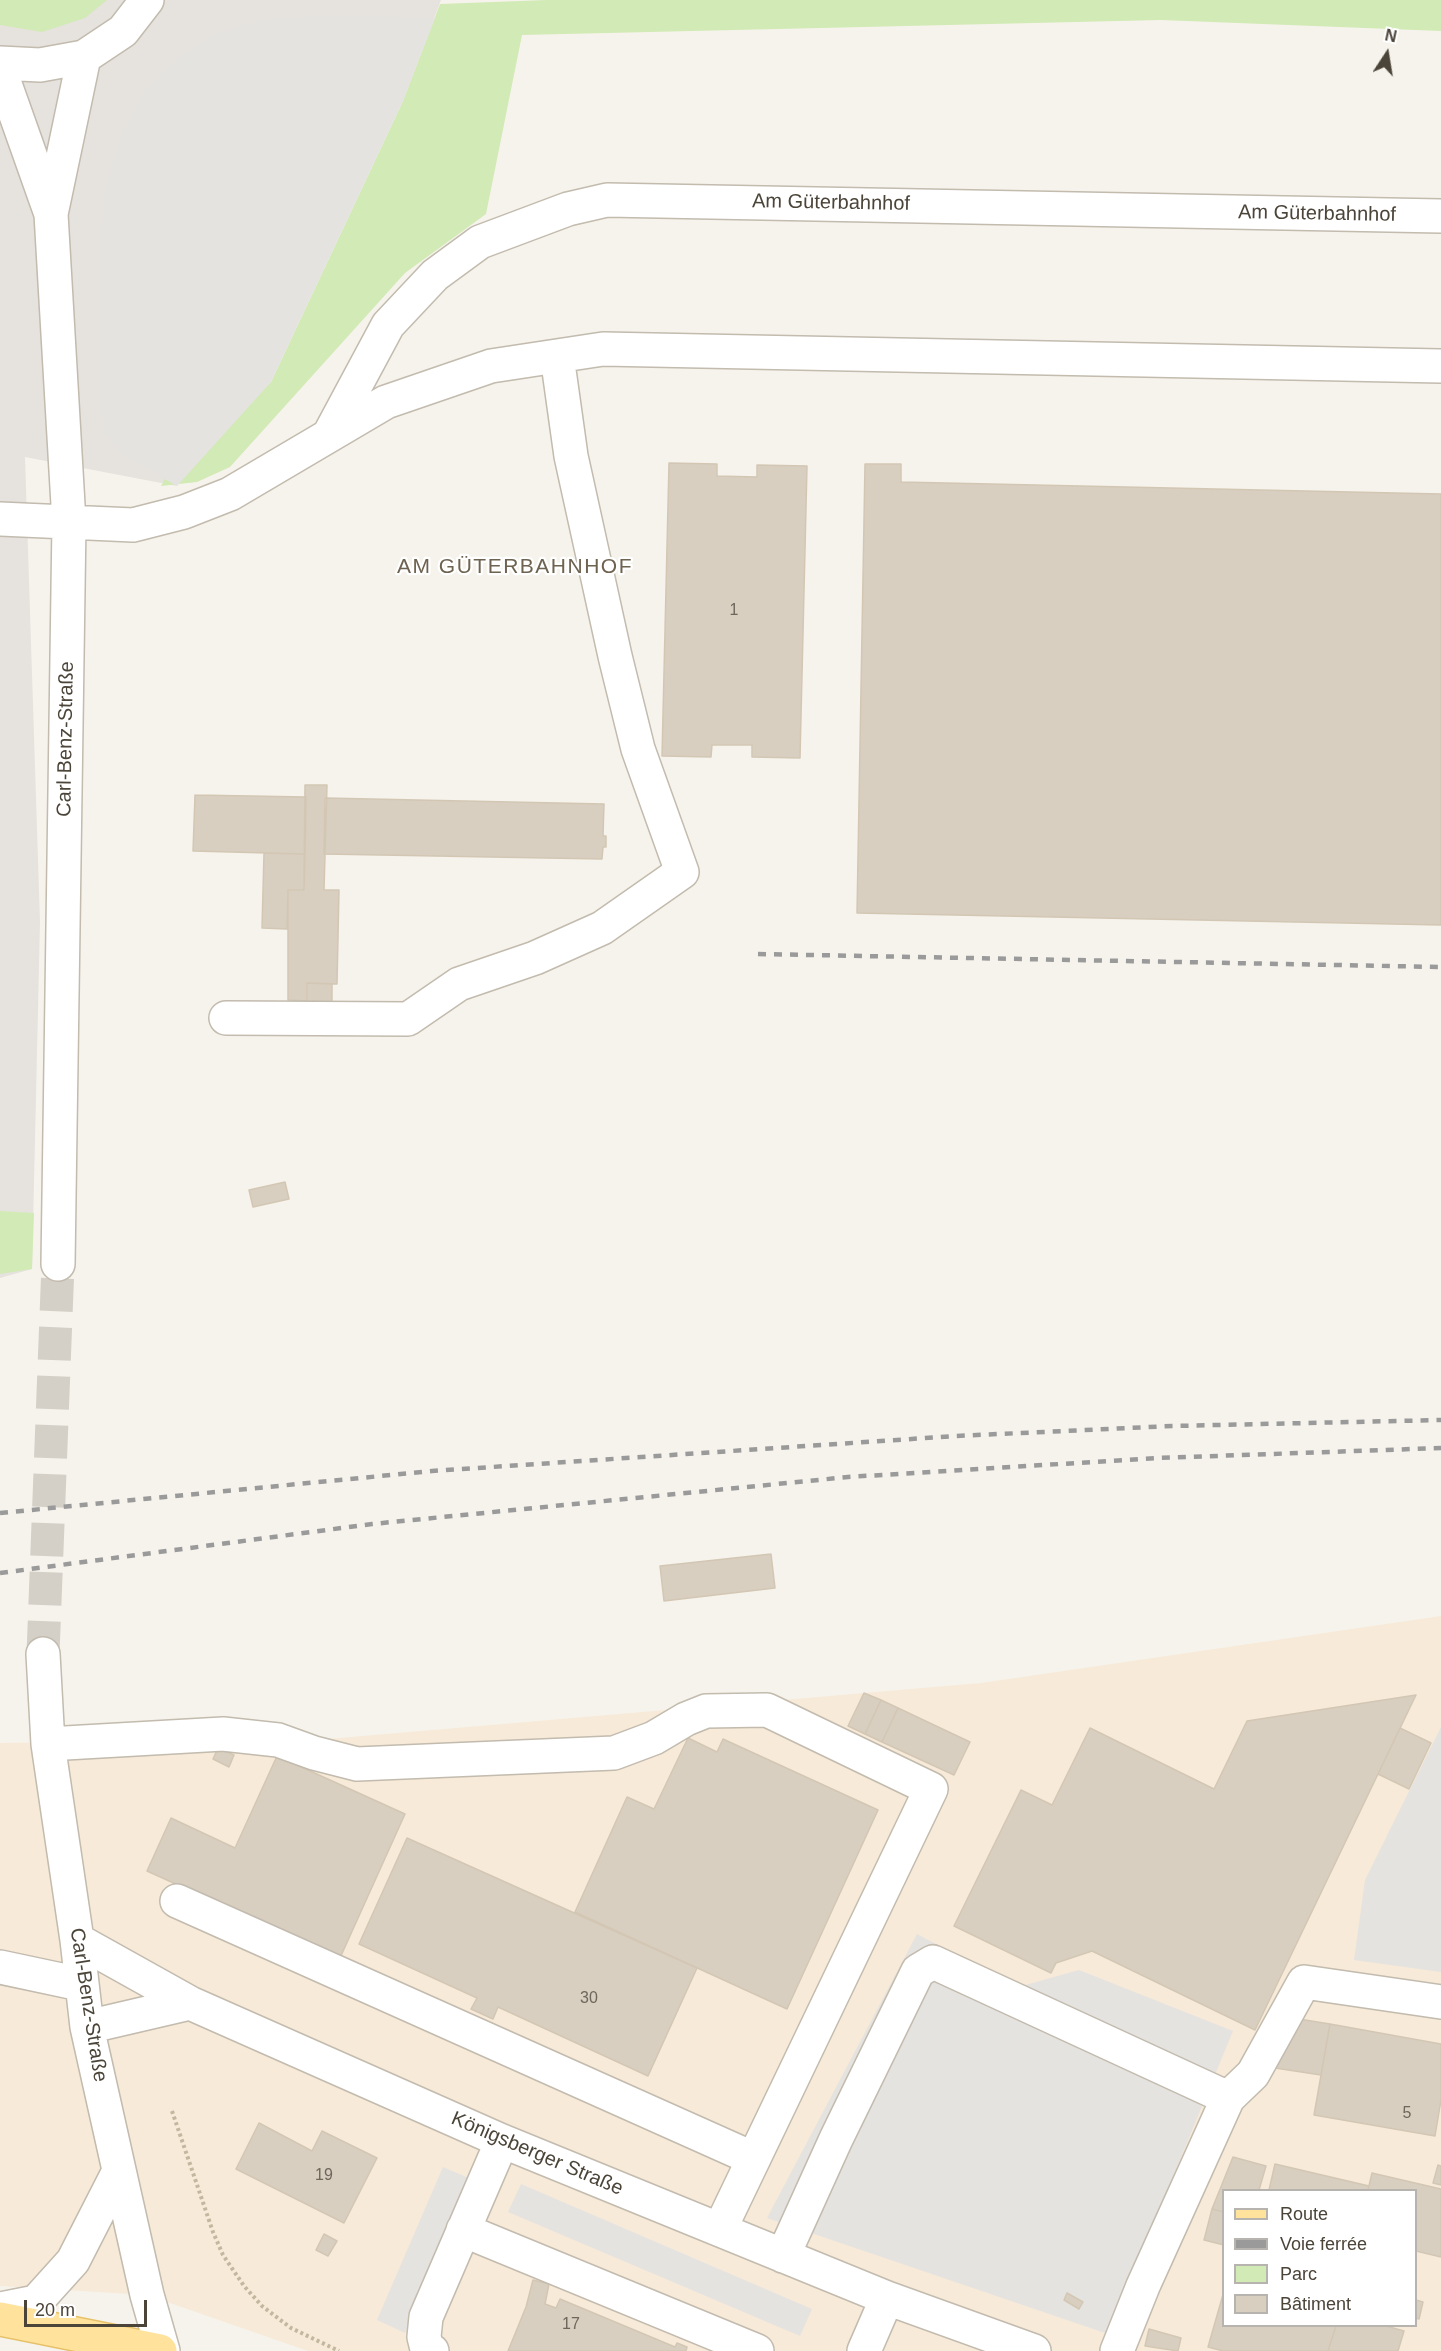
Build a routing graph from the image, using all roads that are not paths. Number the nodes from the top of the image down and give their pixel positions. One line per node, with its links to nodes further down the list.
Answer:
1 (147, 0): 2 (street)
2 (84, 57): 3 (street); 5 (street, Carl-Benz-Straße)
3 (0, 63)
4 (0, 70): 5 (street, Carl-Benz-Straße)
5 (51, 214): 11 (street, Carl-Benz-Straße)
6 (1441, 216): 9 (street, Am Güterbahnhof)
7 (557, 356): 8 (street); 9 (street); 12 (street)
8 (1441, 366)
9 (328, 437): 11 (street)
10 (0, 519): 11 (street)
11 (69, 522): 13 (street, Carl-Benz-Straße)
12 (226, 1018)
13 (58, 1264)
14 (43, 1654): 15 (street, Carl-Benz-Straße)
15 (48, 1744): 17 (street, Carl-Benz-Straße); 25 (street)
16 (177, 1901): 25 (street)
17 (77, 1940): 19 (street, Carl-Benz-Straße); 21 (street, Königsberger Straße)
18 (0, 1967): 19 (street)
19 (80, 1984): 22 (street, Carl-Benz-Straße)
20 (1441, 2002): 23 (street)
21 (190, 2003): 22 (street); 24 (street, Königsberger Straße)
22 (87, 2027): 26 (street, Carl-Benz-Straße)
23 (1228, 2097): 29 (street); 38 (street)
24 (502, 2141): 27 (street, Königsberger Straße); 28 (street)
25 (752, 2158): 27 (street)
26 (119, 2171): 31 (street); 33 (street, Carl-Benz-Straße)
27 (720, 2229): 29 (street, Königsberger Straße)
28 (463, 2230): 34 (street); 35 (street)
29 (783, 2256): 30 (street, Königsberger Straße)
30 (887, 2298): 36 (street); 37 (street, Königsberger Straße)
31 (0, 2308)
32 (0, 2319): 33 (main road)
33 (161, 2351)
34 (432, 2351)
35 (757, 2351)
36 (864, 2351)
37 (1034, 2351)
38 (1116, 2351)

